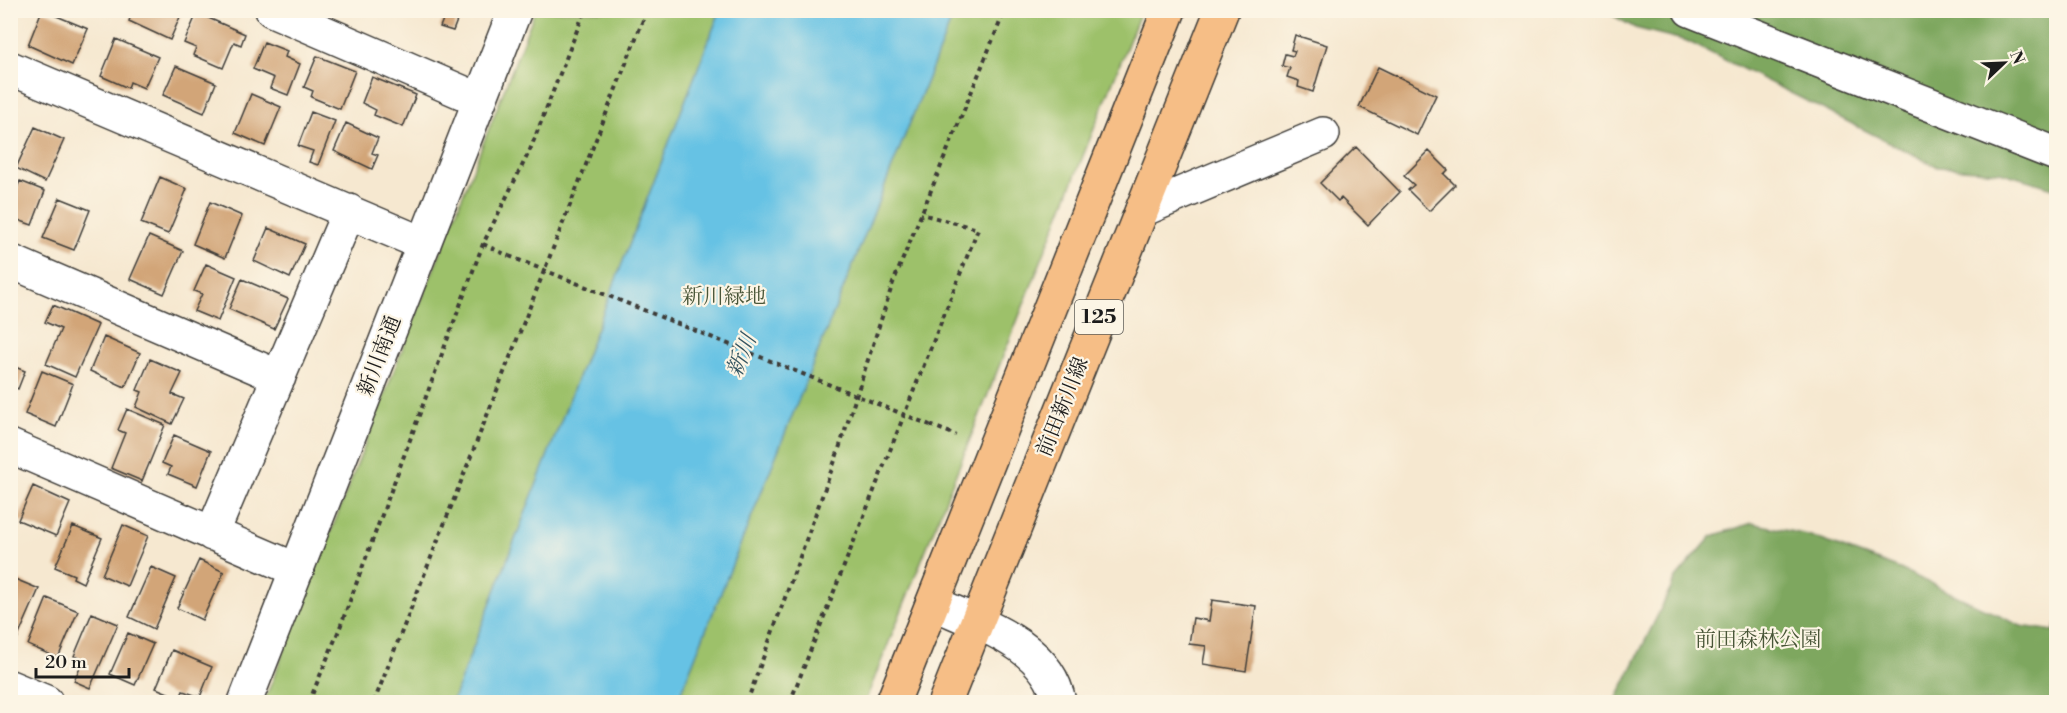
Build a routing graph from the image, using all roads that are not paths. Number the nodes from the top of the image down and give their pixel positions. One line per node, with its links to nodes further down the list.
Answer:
1 (272, 10): 7 (street)
2 (515, 10): 7 (street, 新川南通)
3 (1169, 10): 18 (main road, 125)
4 (1222, 10): 10 (main road, 前田新川線 / 125)
5 (1690, 10): 9 (street)
6 (10, 68): 11 (street)
7 (480, 100): 12 (street, 新川南通)
8 (1323, 134): 10 (street)
9 (2056, 154)
10 (1142, 210): 19 (main road, 前田新川線 / 125)
11 (349, 211): 12 (street); 14 (street)
12 (424, 244): 17 (street, 新川南通)
13 (10, 261): 14 (street)
14 (279, 377): 16 (street)
15 (10, 446): 16 (street)
16 (213, 534): 17 (street)
17 (297, 570): 22 (street, 新川南通)
18 (933, 603): 19 (street); 23 (main road, 125)
19 (977, 623): 24 (main road, 前田新川線 / 125); 25 (street)
20 (10, 687): 21 (street)
21 (46, 702)
22 (245, 702)
23 (893, 702)
24 (945, 702)
25 (1059, 702)

